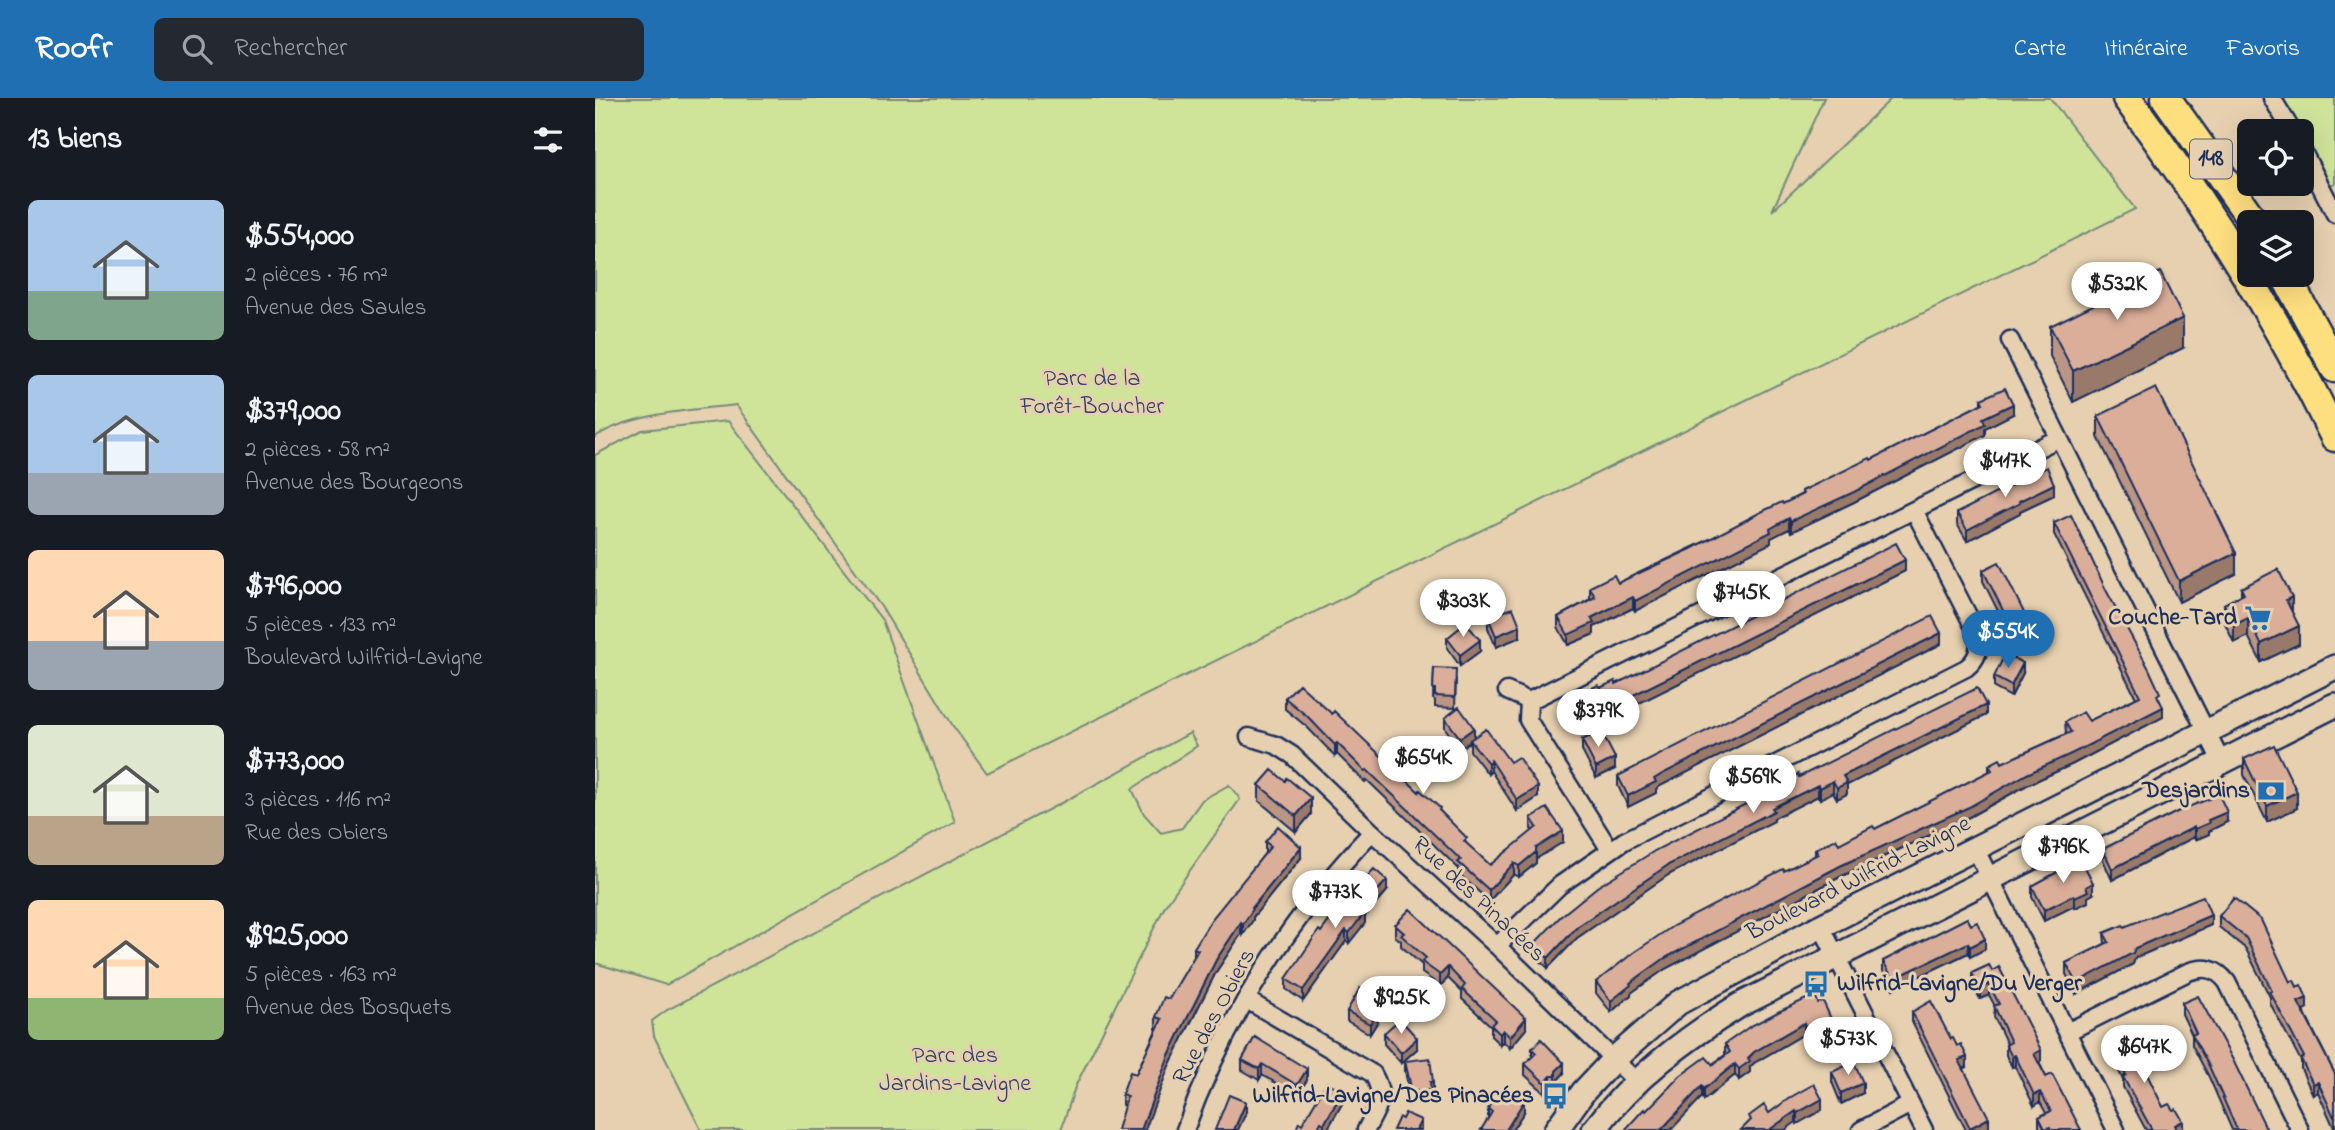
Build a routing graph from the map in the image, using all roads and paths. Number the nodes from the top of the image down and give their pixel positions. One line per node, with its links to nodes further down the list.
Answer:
1 (2127, 98): 11 (highway, 148)
2 (2166, 98): 6 (highway, 148)
3 (2272, 98): 4 (street)
4 (2285, 119)
5 (2314, 173): 7 (street)
6 (2245, 210)
7 (2335, 214)
8 (2291, 287): 10 (highway)
9 (2010, 340): 12 (street)
10 (2335, 368)
11 (2335, 437)
12 (2059, 438): 13 (street); 18 (street)
13 (1914, 510): 16 (street); 23 (street)
14 (2335, 667): 18 (street, Boulevard Wilfrid-Lavigne)
15 (1507, 691): 16 (street)
16 (1528, 701): 23 (street)
17 (2335, 705): 20 (street)
18 (2207, 733): 20 (street); 22 (street, Boulevard Wilfrid-Lavigne)
19 (1249, 737): 21 (street, Rue des Pinacées)
20 (2221, 761): 24 (street)
21 (1372, 832): 26 (street, Rue des Pinacées); 28 (street, Rue des Obiers)
22 (1975, 848): 24 (street); 25 (street, Boulevard Wilfrid-Lavigne)
23 (1611, 850): 26 (street)
24 (1989, 878): 27 (street); 29 (street)
25 (1821, 926): 27 (street); 30 (street, Boulevard Wilfrid-Lavigne)
26 (1497, 946): 30 (street, Rue des Pinacées)
27 (1837, 957): 31 (street); 32 (street)
28 (1247, 1000): 33 (street, Rue des Obiers); 34 (street)
29 (2067, 1032): 39 (street); 40 (street)
30 (1614, 1059): 31 (street, Rue des Pinacées); 35 (street, Boulevard Wilfrid-Lavigne)
31 (1637, 1082): 36 (street)
32 (1911, 1104): 37 (street); 38 (street)
33 (1185, 1130)
34 (1366, 1130)
35 (1556, 1130)
36 (1594, 1130)
37 (1861, 1130)
38 (1924, 1130)
39 (2116, 1130)
40 (2300, 1130)

